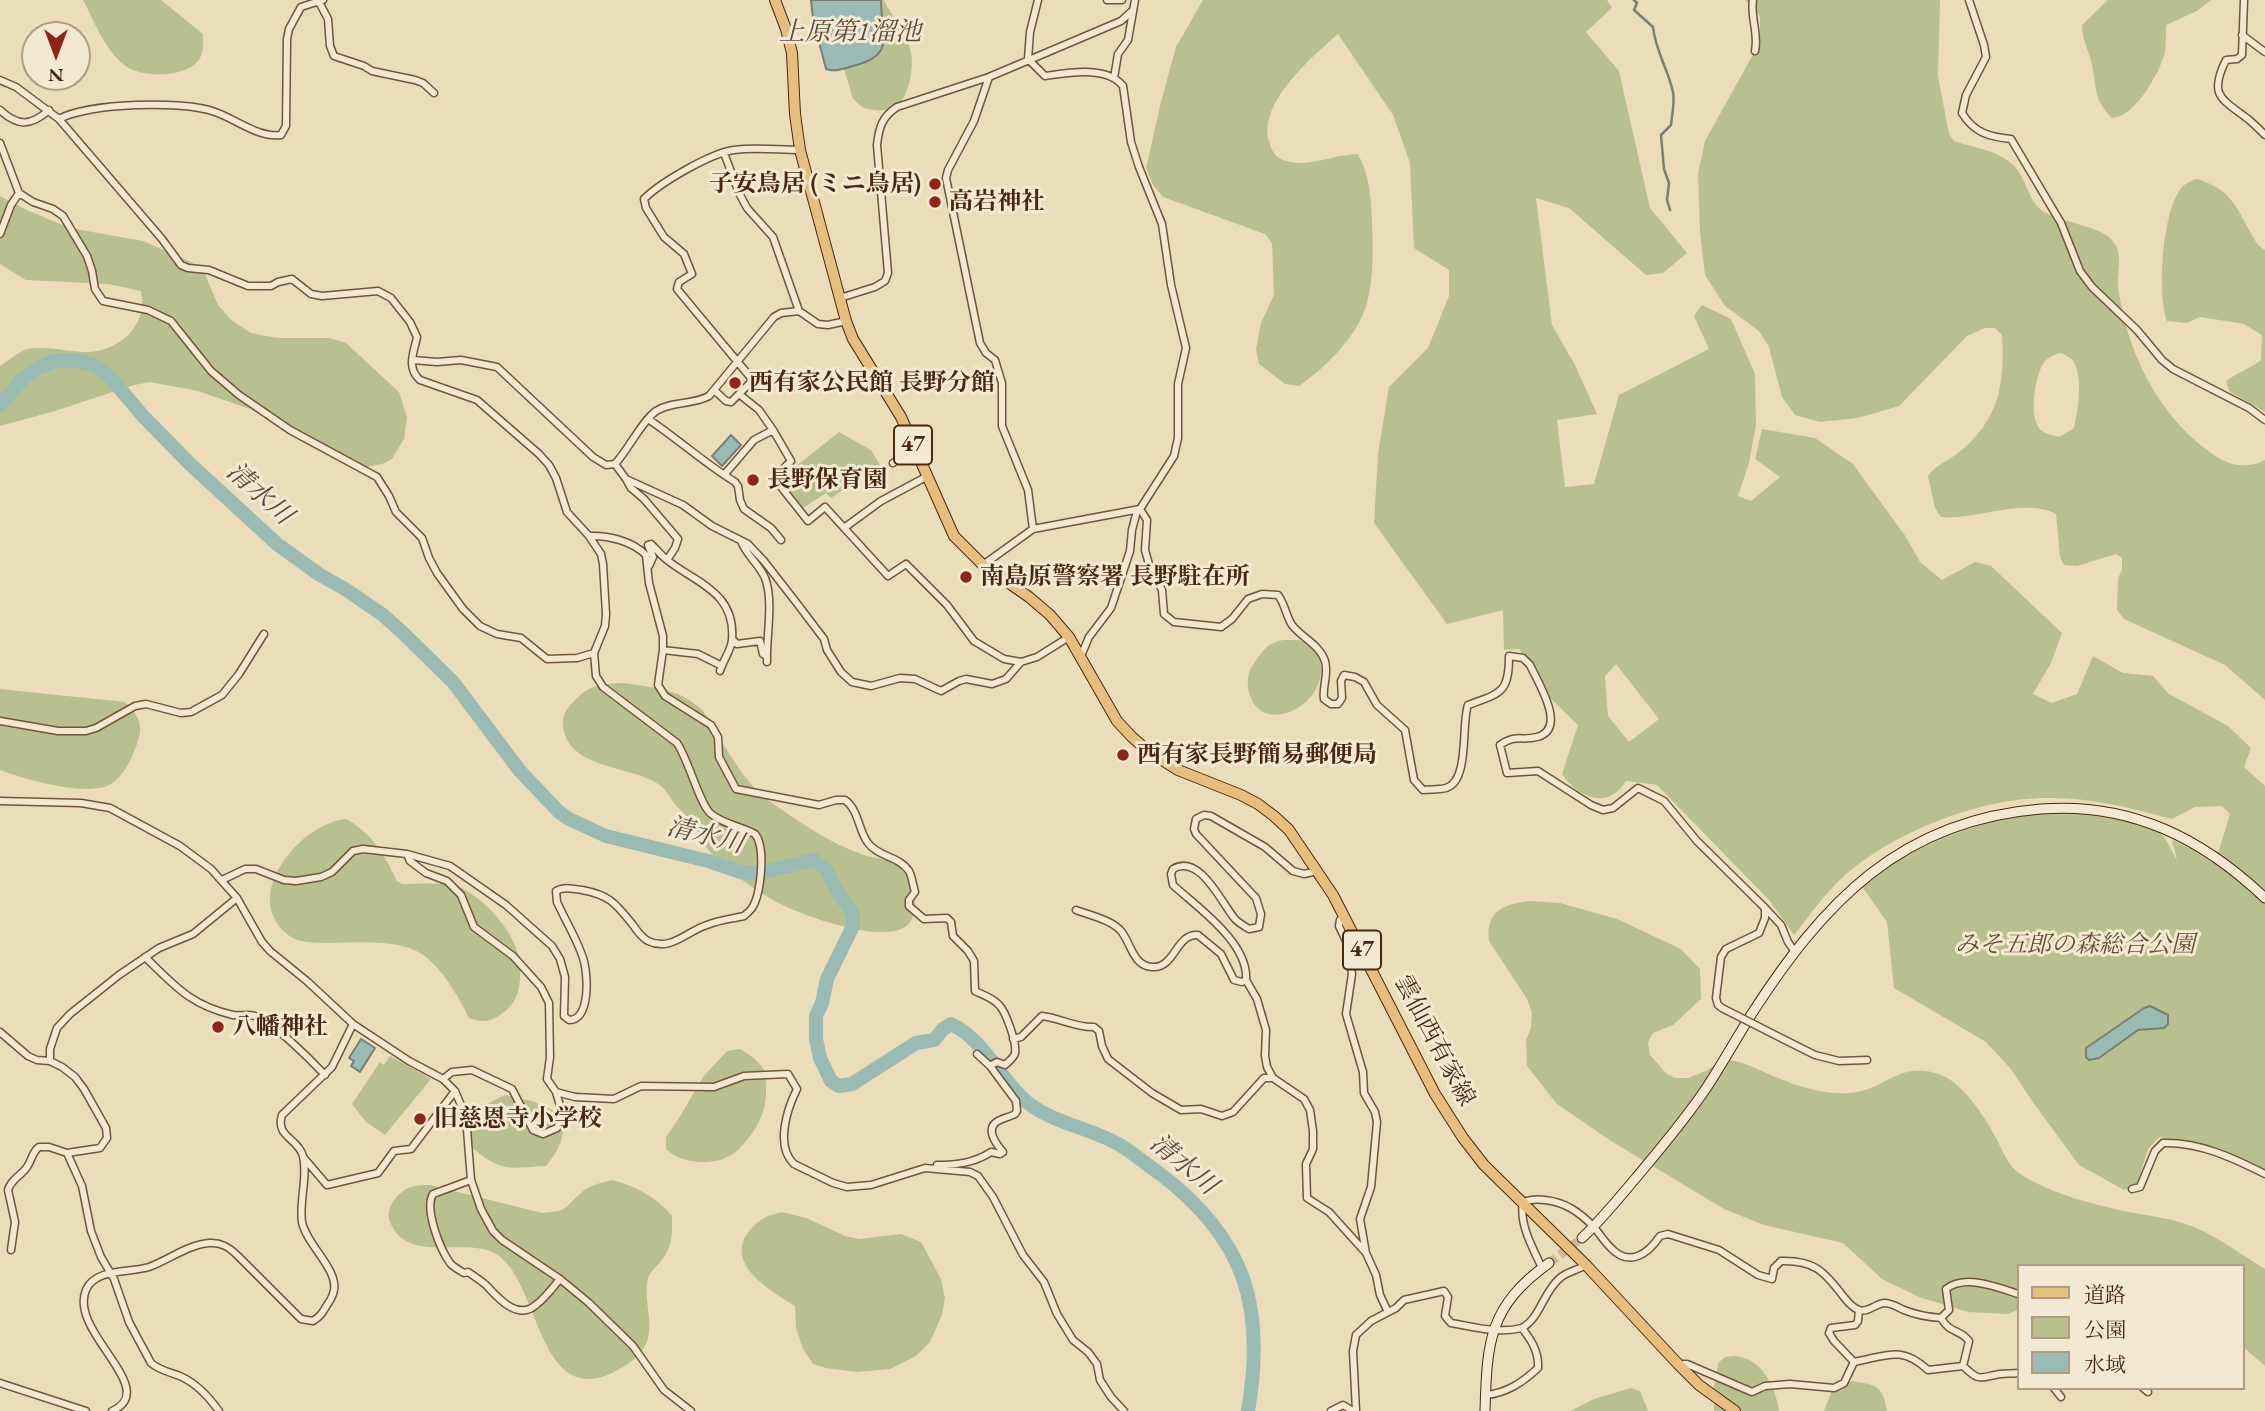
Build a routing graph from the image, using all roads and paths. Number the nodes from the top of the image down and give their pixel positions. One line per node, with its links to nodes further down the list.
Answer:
1 (775, 0): 24 (main road, 雲仙西有家線 / 47)
2 (1038, 0): 14 (street)
3 (1107, 0): 4 (street)
4 (1122, 0)
5 (1135, 0): 10 (street)
6 (1753, 0): 12 (street)
7 (1969, 0): 36 (street)
8 (2244, 0): 11 (street)
9 (321, 1): 18 (street); 21 (street)
10 (1132, 11): 14 (street); 16 (street)
11 (2242, 35): 13 (street); 22 (street)
12 (1755, 51)
13 (2265, 52)
14 (1028, 59): 15 (street); 16 (street)
15 (989, 77): 28 (street); 46 (street)
16 (1114, 78): 44 (street)
17 (0, 80): 20 (street)
18 (434, 93)
19 (0, 110): 20 (street)
20 (49, 110): 21 (street)
21 (59, 119): 31 (street)
22 (2265, 135)
23 (0, 143): 26 (street)
24 (800, 150): 25 (street); 28 (main road, 雲仙西有家線 / 47)
25 (724, 153): 29 (street); 32 (street)
26 (19, 193): 27 (street); 57 (street)
27 (0, 234)
28 (840, 298): 30 (main road, 雲仙西有家線 / 47)
29 (799, 311): 30 (street); 32 (street)
30 (846, 321): 38 (main road, 雲仙西有家線 / 47)
31 (413, 360): 40 (street); 47 (street)
32 (737, 363): 33 (street); 34 (street)
33 (714, 390): 34 (street); 35 (street)
34 (739, 394): 37 (street)
35 (648, 419): 40 (street); 41 (street)
36 (2265, 420)
37 (773, 430): 41 (street); 45 (street)
38 (915, 449): 39 (street); 42 (main road, 雲仙西有家線 / 47)
39 (892, 463)
40 (615, 464): 43 (street)
41 (724, 475): 49 (street)
42 (926, 477): 45 (street); 51 (main road, 雲仙西有家線 / 47)
43 (626, 479): 48 (street); 50 (street)
44 (1138, 510): 46 (street); 58 (street); 67 (street)
45 (844, 528): 59 (street)
46 (1033, 529): 51 (street)
47 (589, 536): 52 (street); 57 (street)
48 (741, 541): 55 (street); 59 (street)
49 (782, 541)
50 (667, 560): 52 (street); 55 (street)
51 (983, 565): 54 (main road, 雲仙西有家線 / 47)
52 (649, 566): 56 (street)
53 (264, 634): 60 (street)
54 (1069, 637): 58 (main road, 雲仙西有家線 / 47); 59 (street)
55 (732, 639): 56 (street)
56 (663, 650): 75 (street)
57 (594, 653): 62 (street)
58 (1081, 656): 63 (main road, 雲仙西有家線 / 47)
59 (1021, 662)
60 (0, 721)
61 (0, 801): 64 (street)
62 (407, 855): 64 (street); 84 (street)
63 (1317, 871): 69 (main road, 雲仙西有家線 / 47); 72 (street)
64 (222, 880): 65 (street)
65 (237, 898): 71 (street); 73 (street)
66 (2265, 898): 70 (street)
67 (1765, 908): 70 (street); 78 (street, bridge)
68 (1076, 910): 72 (street)
69 (1344, 916): 91 (main road, 雲仙西有家線 / 47); 95 (street)
70 (1795, 952): 92 (street)
71 (145, 957): 77 (street); 80 (street)
72 (1246, 980): 81 (street)
73 (353, 1024): 80 (street); 82 (street)
74 (0, 1032): 77 (street)
75 (1013, 1039): 79 (street); 81 (street)
76 (977, 1055): 79 (street)
77 (50, 1060): 85 (street)
78 (1867, 1060)
79 (992, 1064): 87 (street)
80 (325, 1074): 86 (street)
81 (1273, 1078): 95 (street)
82 (443, 1079): 83 (street); 84 (street)
83 (455, 1091): 86 (street); 89 (street)
84 (556, 1092): 87 (street)
85 (67, 1153): 94 (street); 98 (street)
86 (303, 1157): 98 (street)
87 (925, 1168): 118 (street)
88 (2265, 1174): 90 (street)
89 (471, 1180): 99 (street); 99 (street)
90 (2132, 1189)
91 (1523, 1202): 92 (street); 96 (street); 97 (main road, 雲仙西有家線 / 47)
92 (1595, 1225): 93 (street); 101 (street)
93 (1582, 1238)
94 (11, 1250)
95 (1366, 1253): 102 (street)
96 (1545, 1265): 105 (street)
97 (1586, 1265): 104 (street); 107 (main road, 雲仙西有家線 / 47)
98 (109, 1274): 115 (street); 116 (street)
99 (560, 1279): 117 (street)
100 (2016, 1293): 103 (street)
101 (1859, 1310): 103 (street); 106 (street)
102 (1388, 1311): 105 (street); 120 (street)
103 (1941, 1318): 108 (street)
104 (1522, 1328): 105 (street); 112 (street)
105 (1493, 1331): 112 (street)
106 (1854, 1362): 107 (street); 108 (street)
107 (1678, 1364): 122 (main road, 雲仙西有家線 / 47)
108 (1963, 1366): 109 (street)
109 (2016, 1373)
110 (0, 1383): 114 (street)
111 (2056, 1390): 113 (street)
112 (1486, 1395): 121 (street)
113 (2061, 1397)
114 (86, 1411)
115 (111, 1411)
116 (219, 1411)
117 (691, 1411)
118 (1124, 1411)
119 (1331, 1411): 120 (street)
120 (1355, 1411)
121 (1485, 1411)
122 (1735, 1411)

